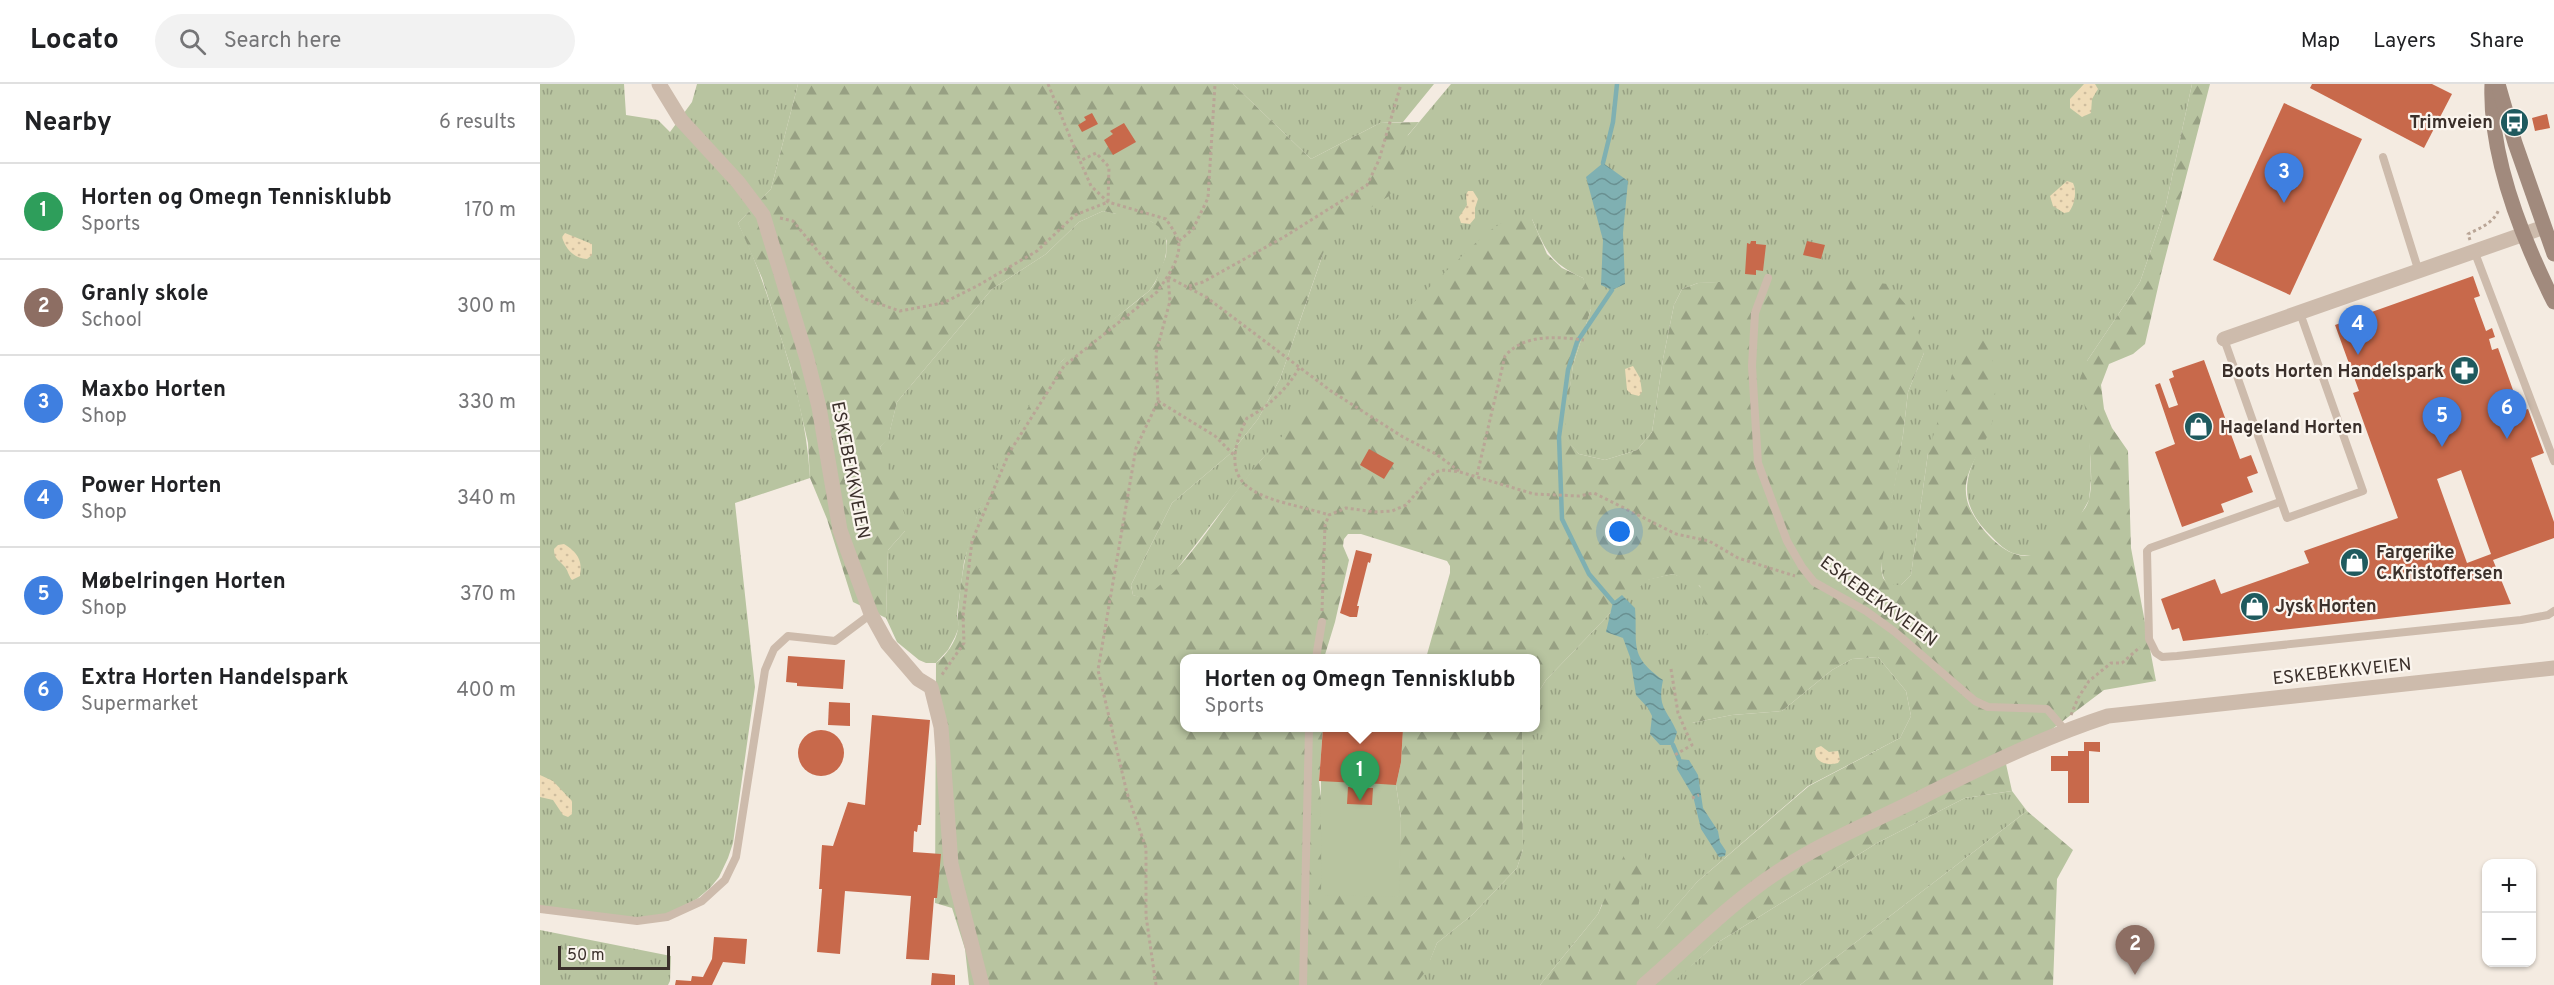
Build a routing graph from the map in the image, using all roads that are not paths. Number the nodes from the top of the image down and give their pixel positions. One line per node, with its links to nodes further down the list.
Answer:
1 (659, 84): 17 (street, ESKEBEKKVEIEN)
2 (2492, 84): 6 (main road)
3 (2498, 84): 5 (main road)
4 (2383, 157): 9 (lane)
5 (2544, 227): 6 (street); 8 (main road)
6 (2524, 234): 7 (street); 11 (main road)
7 (2475, 253): 9 (street); 14 (lane)
8 (2554, 254)
9 (2419, 272): 12 (street)
10 (1768, 278): 21 (lane, ESKEBEKKVEIEN)
11 (2554, 302)
12 (2300, 313): 13 (street); 15 (lane)
13 (2224, 339): 15 (lane)
14 (2554, 461)
15 (2280, 501): 16 (lane)
16 (2554, 611)
17 (871, 614): 23 (lane); 24 (street, ESKEBEKKVEIEN)
18 (1322, 622): 19 (lane)
19 (1317, 654)
20 (2554, 668): 21 (street, ESKEBEKKVEIEN)
21 (2065, 730): 26 (street, ESKEBEKKVEIEN)
22 (1309, 732): 25 (lane)
23 (540, 909)
24 (982, 985)
25 (1303, 985)
26 (1644, 985)

